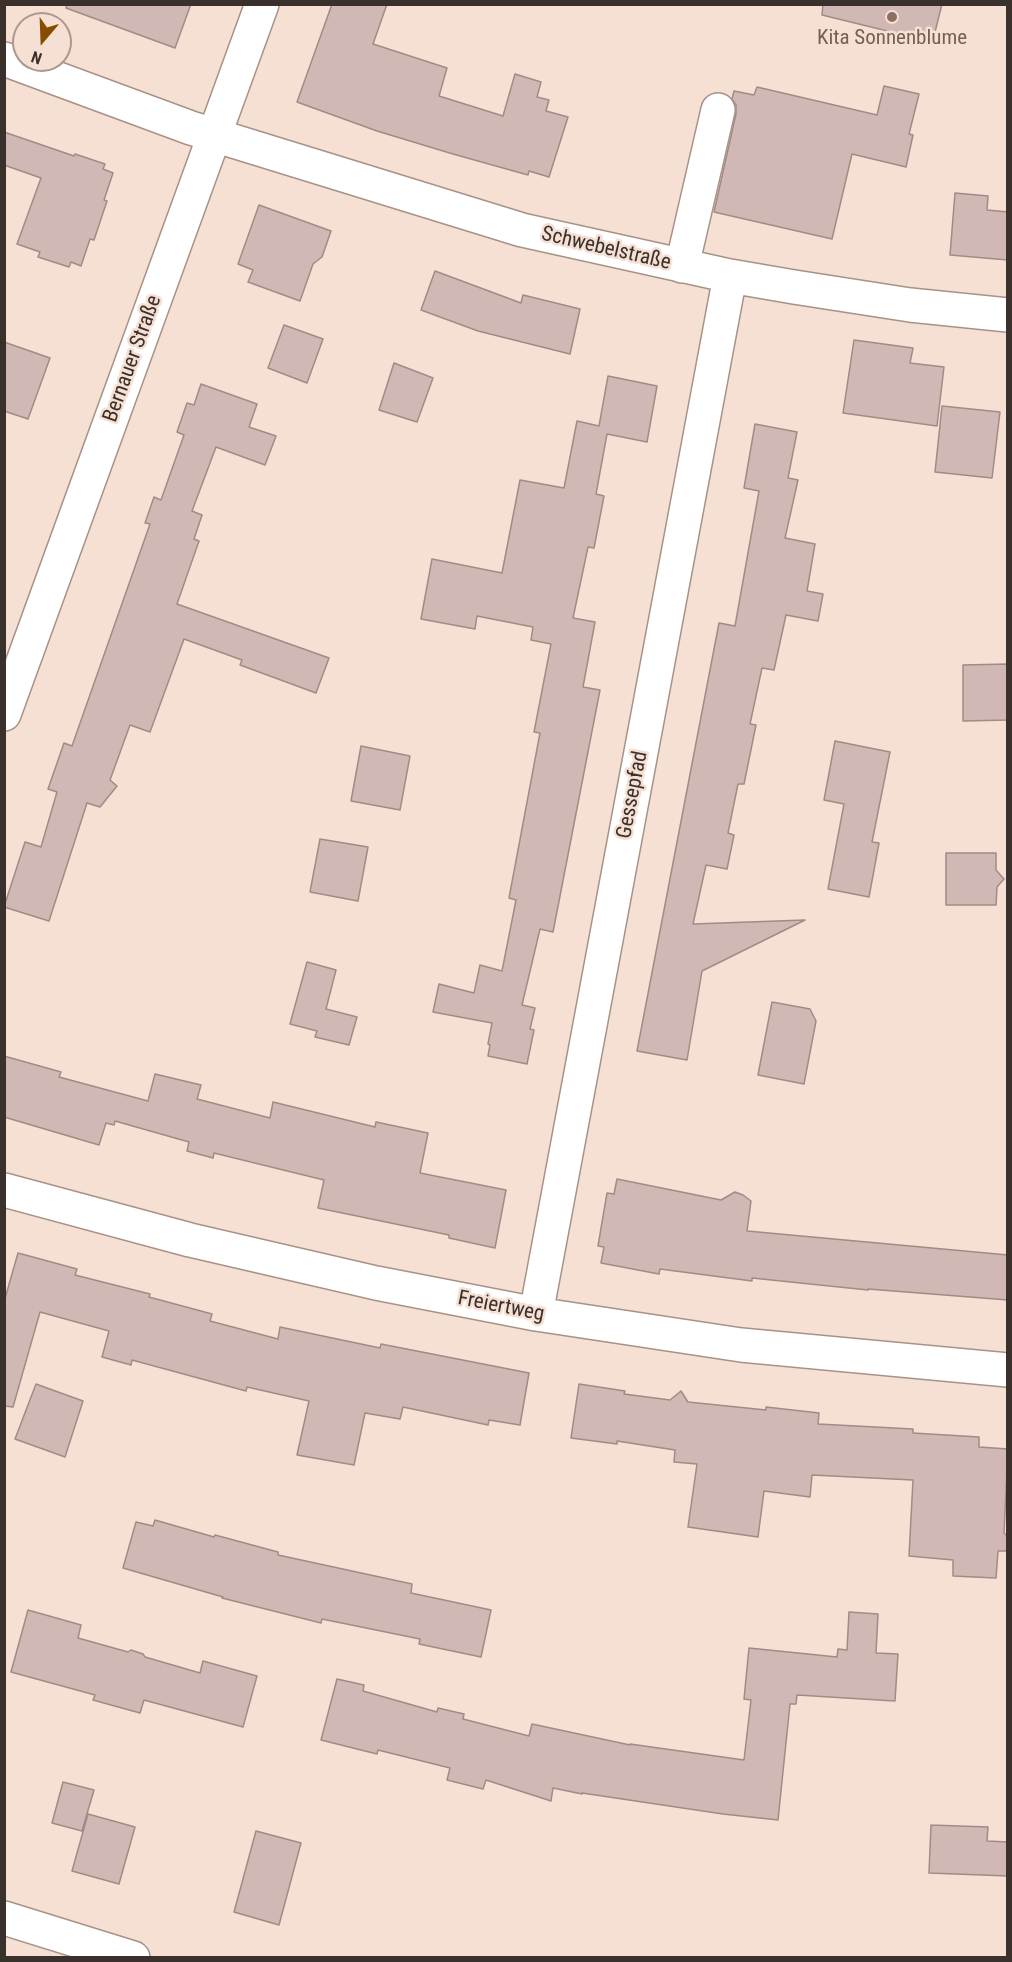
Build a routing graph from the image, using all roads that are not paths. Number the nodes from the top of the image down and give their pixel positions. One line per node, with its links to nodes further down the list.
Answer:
1 (262, 4): 4 (street, Bernauer Straße)
2 (4, 59): 4 (street, Schwebelstraße)
3 (718, 110): 5 (street)
4 (215, 134): 5 (street, Schwebelstraße); 8 (street, Bernauer Straße)
5 (682, 266): 6 (street, Schwebelstraße)
6 (730, 276): 7 (street, Schwebelstraße); 10 (street, Gessepfad)
7 (1008, 315)
8 (4, 714)
9 (4, 1190): 10 (street, Freiertweg)
10 (536, 1314): 11 (street, Freiertweg)
11 (1008, 1370)
12 (4, 1918): 13 (street)
13 (133, 1958)

